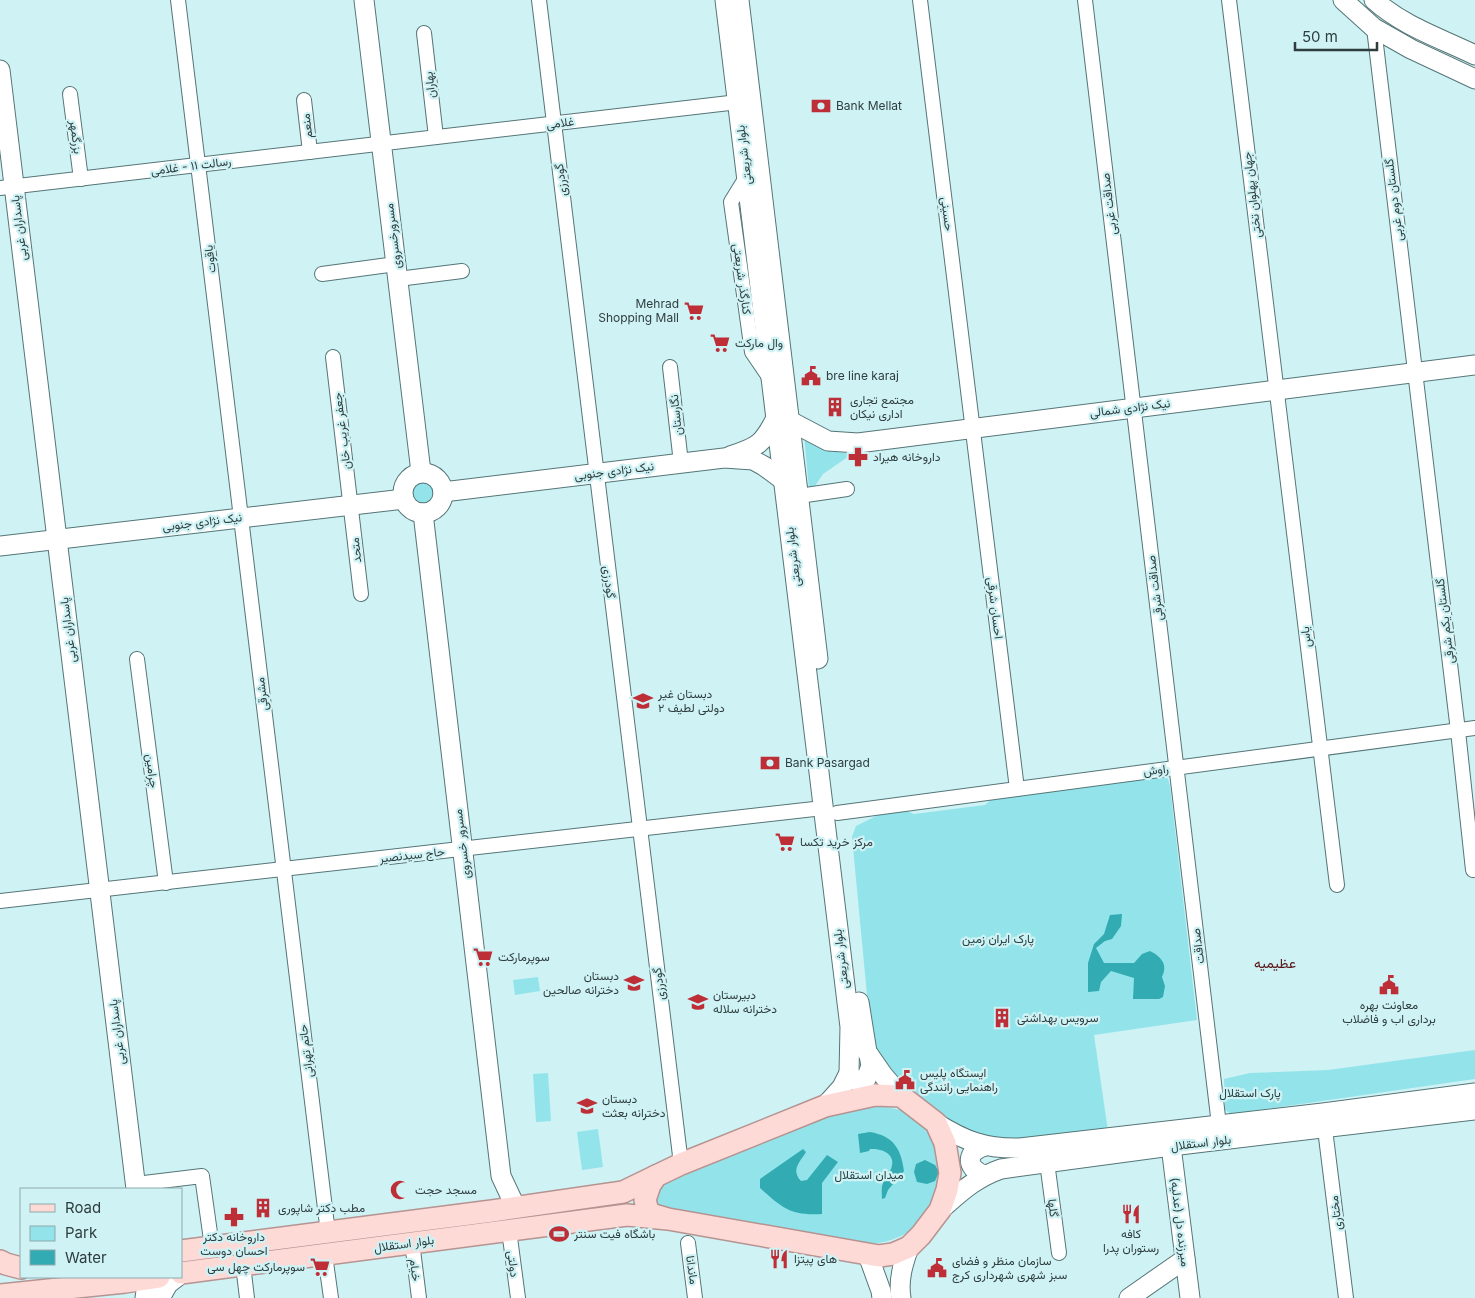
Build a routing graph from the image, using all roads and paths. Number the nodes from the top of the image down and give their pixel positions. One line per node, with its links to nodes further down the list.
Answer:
1 (178, 0): 23 (street, یاقوت)
2 (364, 0): 21 (street, مسرورخسروی)
3 (539, 0): 19 (street, گودرزی)
4 (725, 0): 18 (street, بلوار شریعتی)
5 (739, 0): 35 (street, بلوار شریعتی)
6 (920, 0): 36 (street, حسینی)
7 (1085, 0): 34 (street, صداقت غربی)
8 (1228, 0): 33 (street, جهان پهلوان تختی)
9 (1344, 0): 11 (street)
10 (1374, 0): 13 (street)
11 (1374, 28): 15 (street); 32 (street, گلستان دوم غربی)
12 (424, 33): 20 (street, بهاران)
13 (1475, 55)
14 (0, 70): 25 (street, پاسداران غربی)
15 (1475, 80)
16 (70, 94): 24 (street, بزرگمهر)
17 (304, 100): 22 (street, منعم)
18 (738, 102): 19 (street, غلامی); 35 (street, بلوار شریعتی)
19 (554, 123): 20 (street, غلامی); 40 (street, گودرزی)
20 (436, 137): 21 (street, غلامی)
21 (382, 144): 22 (street, رسالت ۱۱ - غلامی); 27 (street, مسرورخسروی)
22 (310, 152): 23 (street, رسالت ۱۱ - غلامی)
23 (198, 165): 24 (street, رسالت ۱۱ - غلامی); 48 (street, یاقوت)
24 (81, 179): 25 (street, رسالت ۱۱ - غلامی)
25 (7, 188): 49 (street, پاسداران غربی)
26 (462, 271): 27 (street)
27 (397, 272): 28 (street); 39 (street, مسرورخسروی)
28 (322, 274)
29 (333, 357): 46 (street, جعفر غریب خان)
30 (1475, 365): 32 (street, نیک نژادی شمالی)
31 (670, 367): 38 (street, نگارستان)
32 (1415, 372): 33 (street, نیک نژادی شمالی); 54 (street, گلستان یکم شرقی)
33 (1276, 390): 34 (street, نیک نژادی شمالی); 55 (street, یاس)
34 (1133, 408): 36 (street, نیک نژادی شمالی); 56 (street, صداقت شرقی)
35 (783, 419): 36 (street, نیک نژادی شمالی); 37 (street); 41 (street, بلوار شریعتی); 44 (street, بلوار شریعتی)
36 (973, 428): 57 (street, احسان شرقی)
37 (724, 458): 38 (street, نیک نژادی جنوبی); 41 (street)
38 (681, 463): 40 (street, نیک نژادی جنوبی)
39 (421, 472): 43 (street); 45 (street)
40 (596, 474): 43 (street, نیک نژادی جنوبی); 59 (street, گودرزی)
41 (783, 480): 58 (street, بلوار شریعتی)
42 (847, 489): 44 (street)
43 (443, 492): 47 (street)
44 (799, 496): 58 (street, بلوار شریعتی)
45 (404, 499): 46 (street, نیک نژادی جنوبی); 47 (street)
46 (351, 505): 48 (street, نیک نژادی جنوبی); 51 (street, متحد)
47 (423, 513): 60 (street, مسرور خسروی)
48 (241, 518): 49 (street, نیک نژادی جنوبی); 61 (street, مشرقی)
49 (57, 539): 50 (street, نیک نژادی جنوبی); 65 (street, پاسداران غربی)
50 (0, 546)
51 (361, 594)
52 (137, 659): 63 (street, چرامین)
53 (1475, 728): 54 (street, راوش)
54 (1458, 731): 55 (street, راوش); 62 (street, گلستان یکم شرقی)
55 (1320, 749): 56 (street, راوش); 64 (street, یاس)
56 (1176, 768): 57 (street, راوش); 74 (street, صداقت)
57 (1017, 789): 58 (street, راوش)
58 (830, 810): 59 (street, حاج سیدنصیر); 67 (street, بلوار شریعتی); 68 (street, بلوار شریعتی)
59 (640, 829): 60 (street, حاج سیدنصیر); 79 (street, گودرزی)
60 (463, 849): 61 (street, حاج سیدنصیر); 81 (street, مسرور خسروی)
61 (284, 869): 63 (street, حاج سیدنصیر); 89 (street, حاتم تهرانی)
62 (1472, 870)
63 (166, 883): 65 (street, حاج سیدنصیر)
64 (1337, 885)
65 (100, 890): 66 (street, حاج سیدنصیر); 83 (street, پاسداران غربی)
66 (0, 901)
67 (869, 1055): 68 (street); 70 (street, بلوار شریعتی)
68 (849, 1073): 71 (street)
69 (1475, 1093): 74 (street, بلوار استقلال)
70 (901, 1096): 71 (main road); 73 (main road)
71 (826, 1106): 79 (main road)
72 (1475, 1110): 75 (street, بلوار استقلال)
73 (936, 1123): 76 (street, بلوار استقلال); 85 (main road)
74 (1219, 1124): 76 (street, بلوار استقلال)
75 (1325, 1128): 77 (street, بلوار استقلال); 120 (street, مختاری)
76 (985, 1146): 80 (street)
77 (1171, 1146): 78 (street, بلوار استقلال); 98 (street, میرزنده دل (عدلیه))
78 (1047, 1162): 80 (street, بلوار استقلال); 95 (street, گلها)
79 (681, 1164): 82 (main road)
80 (984, 1175): 85 (street, بلوار استقلال)
81 (501, 1176): 84 (street); 86 (street)
82 (656, 1176): 84 (main road, بلوار استقلال); 87 (main road)
83 (136, 1187): 92 (street)
84 (516, 1208): 86 (main road, بلوار استقلال)
85 (940, 1210): 93 (main road)
86 (492, 1211): 89 (main road, بلوار استقلال)
87 (668, 1219): 88 (main road, بلوار استقلال); 97 (main road)
88 (509, 1230): 90 (main road, بلوار استقلال); 114 (street, دولتی)
89 (328, 1232): 92 (main road, بلوار استقلال)
90 (412, 1242): 96 (main road, بلوار استقلال); 113 (street, خیام)
91 (688, 1243): 115 (street, ماندانا)
92 (212, 1247): 94 (main road, بلوار استقلال)
93 (909, 1247): 97 (main road); 117 (street)
94 (182, 1250)
95 (1059, 1254)
96 (325, 1255): 100 (main road, بلوار استقلال); 112 (street)
97 (868, 1255): 116 (street)
98 (1185, 1259): 118 (street); 119 (street, میرزنده دل (عدلیه))
99 (0, 1261): 101 (main road)
100 (243, 1265): 104 (main road, بلوار استقلال); 111 (street)
101 (20, 1268)
102 (20, 1268): 103 (main road)
103 (0, 1272)
104 (182, 1273)
105 (152, 1278): 107 (main road)
106 (176, 1278): 110 (street)
107 (125, 1282): 108 (main road); 109 (street)
108 (0, 1295)
109 (144, 1298): 110 (street)
110 (159, 1298)
111 (247, 1298)
112 (331, 1298)
113 (419, 1298)
114 (518, 1298)
115 (695, 1298)
116 (882, 1298)
117 (901, 1298)
118 (1129, 1298)
119 (1190, 1298)
120 (1346, 1298)

